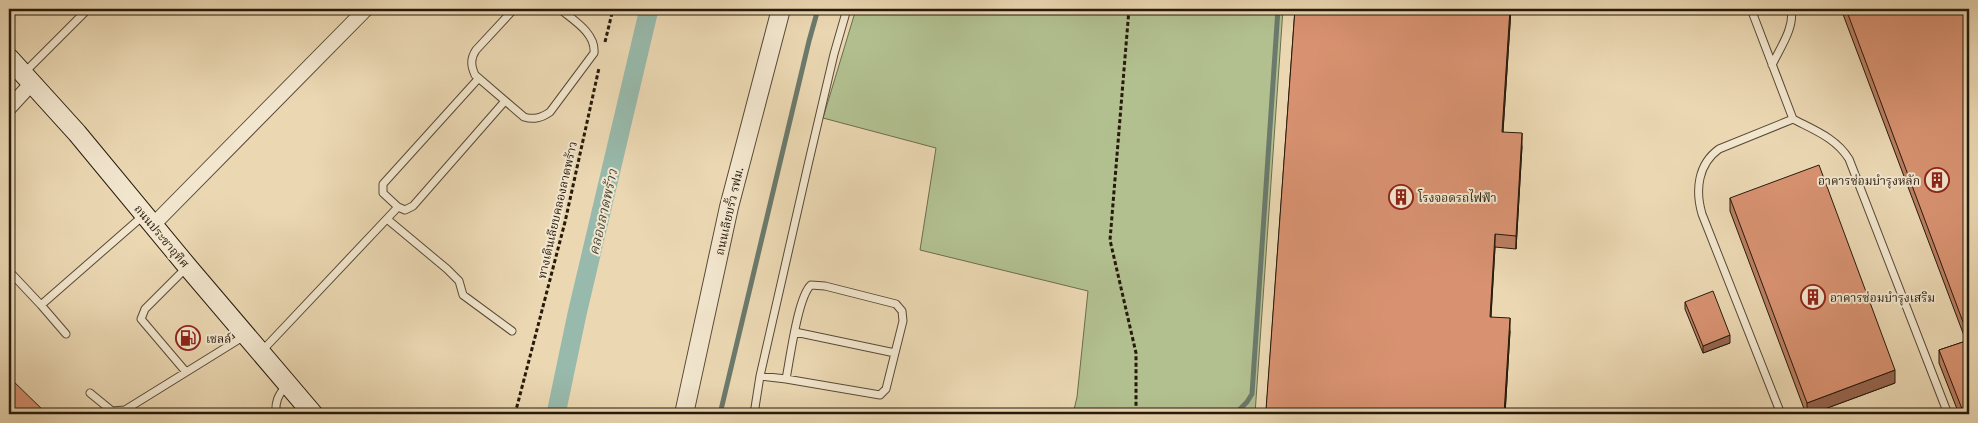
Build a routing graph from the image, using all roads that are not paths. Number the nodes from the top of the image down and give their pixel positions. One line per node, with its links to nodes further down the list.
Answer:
1 (88, 9): 11 (lane)
2 (366, 9): 18 (street)
3 (514, 9): 12 (lane)
4 (560, 9): 13 (lane)
5 (781, 9): 36 (street, ถนนเลียบรั้ว รฟม.)
6 (847, 9): 29 (lane)
7 (1752, 9): 10 (lane)
8 (1791, 9): 10 (lane)
9 (9, 58): 11 (main road, ถนนประชาอุทิศ)
10 (1772, 65): 15 (lane)
11 (28, 78): 14 (street); 18 (main road, ถนนประชาอุทิศ)
12 (478, 78): 13 (lane); 16 (lane)
13 (505, 101): 16 (lane)
14 (9, 108)
15 (1792, 118): 33 (lane); 38 (lane)
16 (398, 207): 17 (lane)
17 (387, 219): 22 (lane); 26 (lane)
18 (149, 220): 19 (main road, ถนนประชาอุทิศ); 21 (lane)
19 (187, 266): 25 (main road, ถนนประชาอุทิศ); 28 (lane)
20 (9, 271): 21 (lane)
21 (42, 305): 24 (lane)
22 (512, 331)
23 (795, 332): 27 (lane); 27 (lane); 30 (lane)
24 (66, 334)
25 (246, 334): 26 (main road, ถนนประชาอุทิศ); 28 (lane)
26 (261, 353): 31 (main road, ถนนประชาอุทิศ)
27 (895, 353): 30 (lane)
28 (186, 372): 32 (lane)
29 (760, 376): 30 (lane); 37 (lane)
30 (786, 379)
31 (288, 384): 34 (lane); 35 (main road, ถนนประชาอุทิศ)
32 (90, 393)
33 (1945, 413)
34 (276, 414)
35 (314, 414)
36 (684, 414)
37 (754, 414)
38 (1781, 414)

